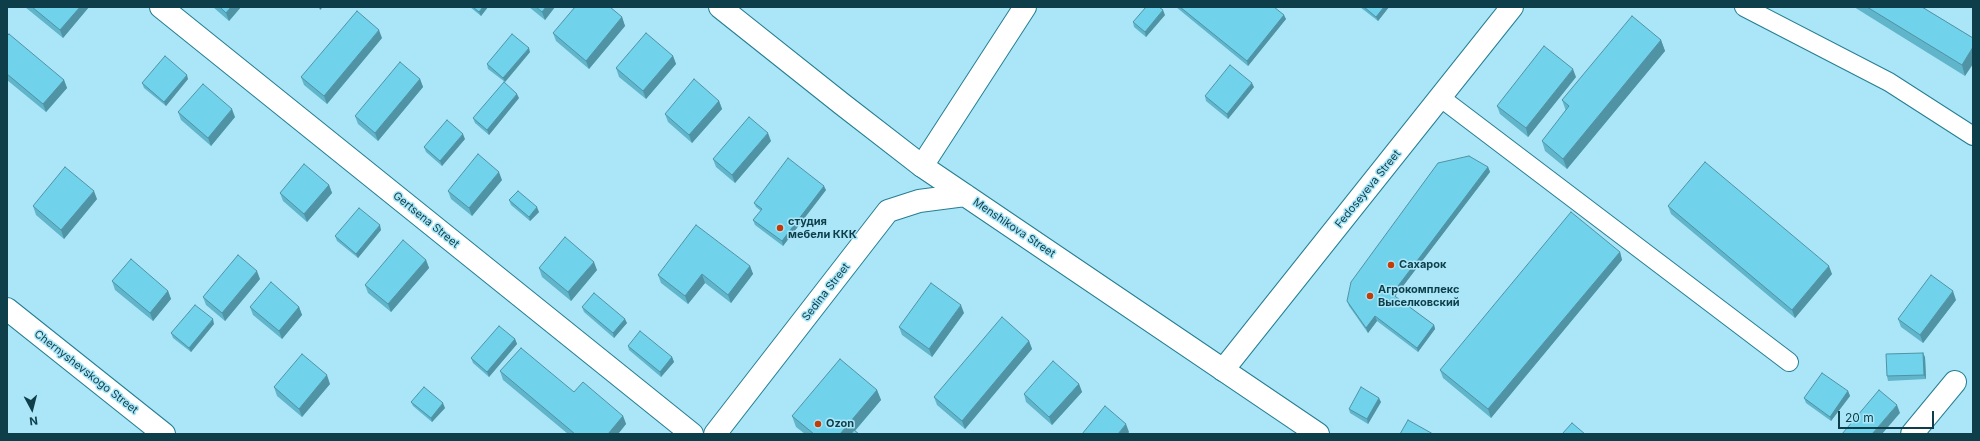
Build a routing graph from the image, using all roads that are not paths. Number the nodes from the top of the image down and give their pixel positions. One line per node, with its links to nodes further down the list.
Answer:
1 (161, 7): 15 (street, Gertsena Street)
2 (720, 7): 8 (street, Menshikova Street)
3 (1025, 7): 8 (street)
4 (1512, 7): 6 (street, Fedoseyeva Street)
5 (1744, 7): 7 (lane)
6 (1441, 98): 11 (lane); 12 (street, Fedoseyeva Street)
7 (1973, 136)
8 (922, 166): 9 (street, Menshikova Street)
9 (965, 195): 12 (street, Menshikova Street); 16 (street, Sedina Street)
10 (7, 309): 14 (street, Chernyshevskogo Street)
11 (1789, 362)
12 (1223, 370): 17 (street, Menshikova Street)
13 (1955, 382): 18 (street)
14 (164, 434)
15 (692, 434)
16 (715, 434)
17 (1318, 434)
18 (1912, 434)

